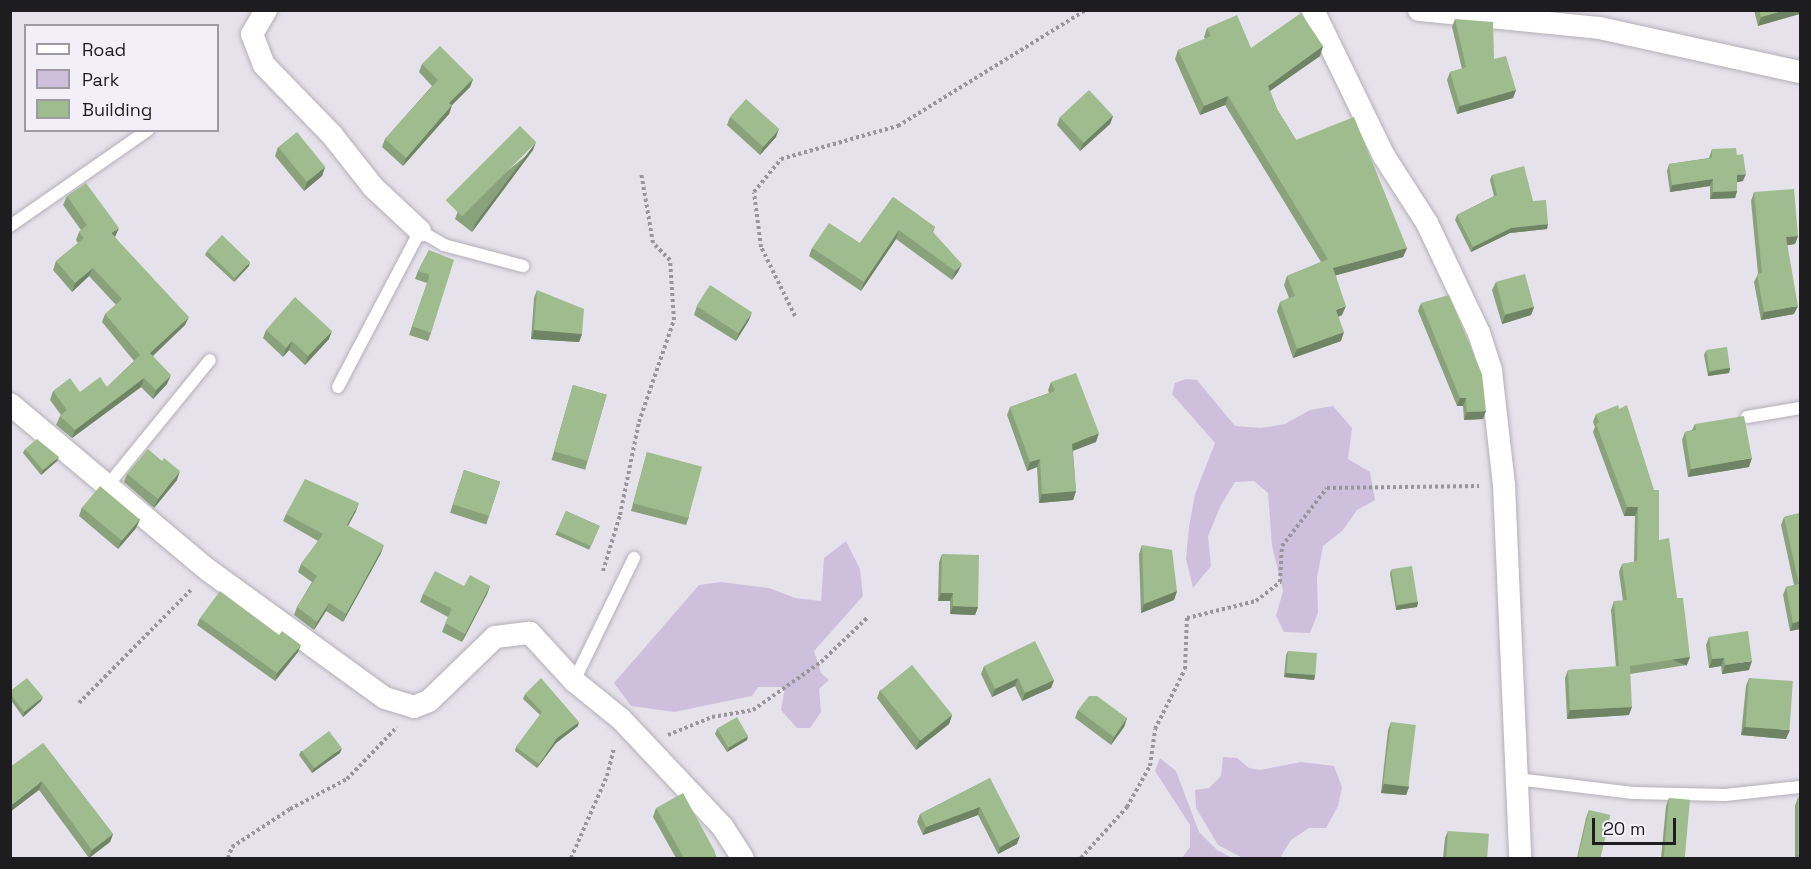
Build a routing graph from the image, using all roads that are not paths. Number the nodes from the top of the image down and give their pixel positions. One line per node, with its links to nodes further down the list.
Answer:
1 (266, 10): 7 (street)
2 (1313, 10): 17 (street)
3 (1419, 10): 4 (street)
4 (1800, 72)
5 (145, 132): 6 (lane)
6 (10, 226)
7 (420, 231): 8 (lane); 10 (lane)
8 (523, 266)
9 (210, 360): 14 (lane)
10 (338, 387)
11 (10, 404): 14 (street)
12 (1800, 408): 13 (lane)
13 (1747, 417)
14 (108, 485): 16 (street)
15 (634, 558): 16 (lane)
16 (574, 681): 19 (street)
17 (1517, 779): 18 (lane); 20 (street)
18 (1800, 787)
19 (743, 858)
20 (1520, 858)

